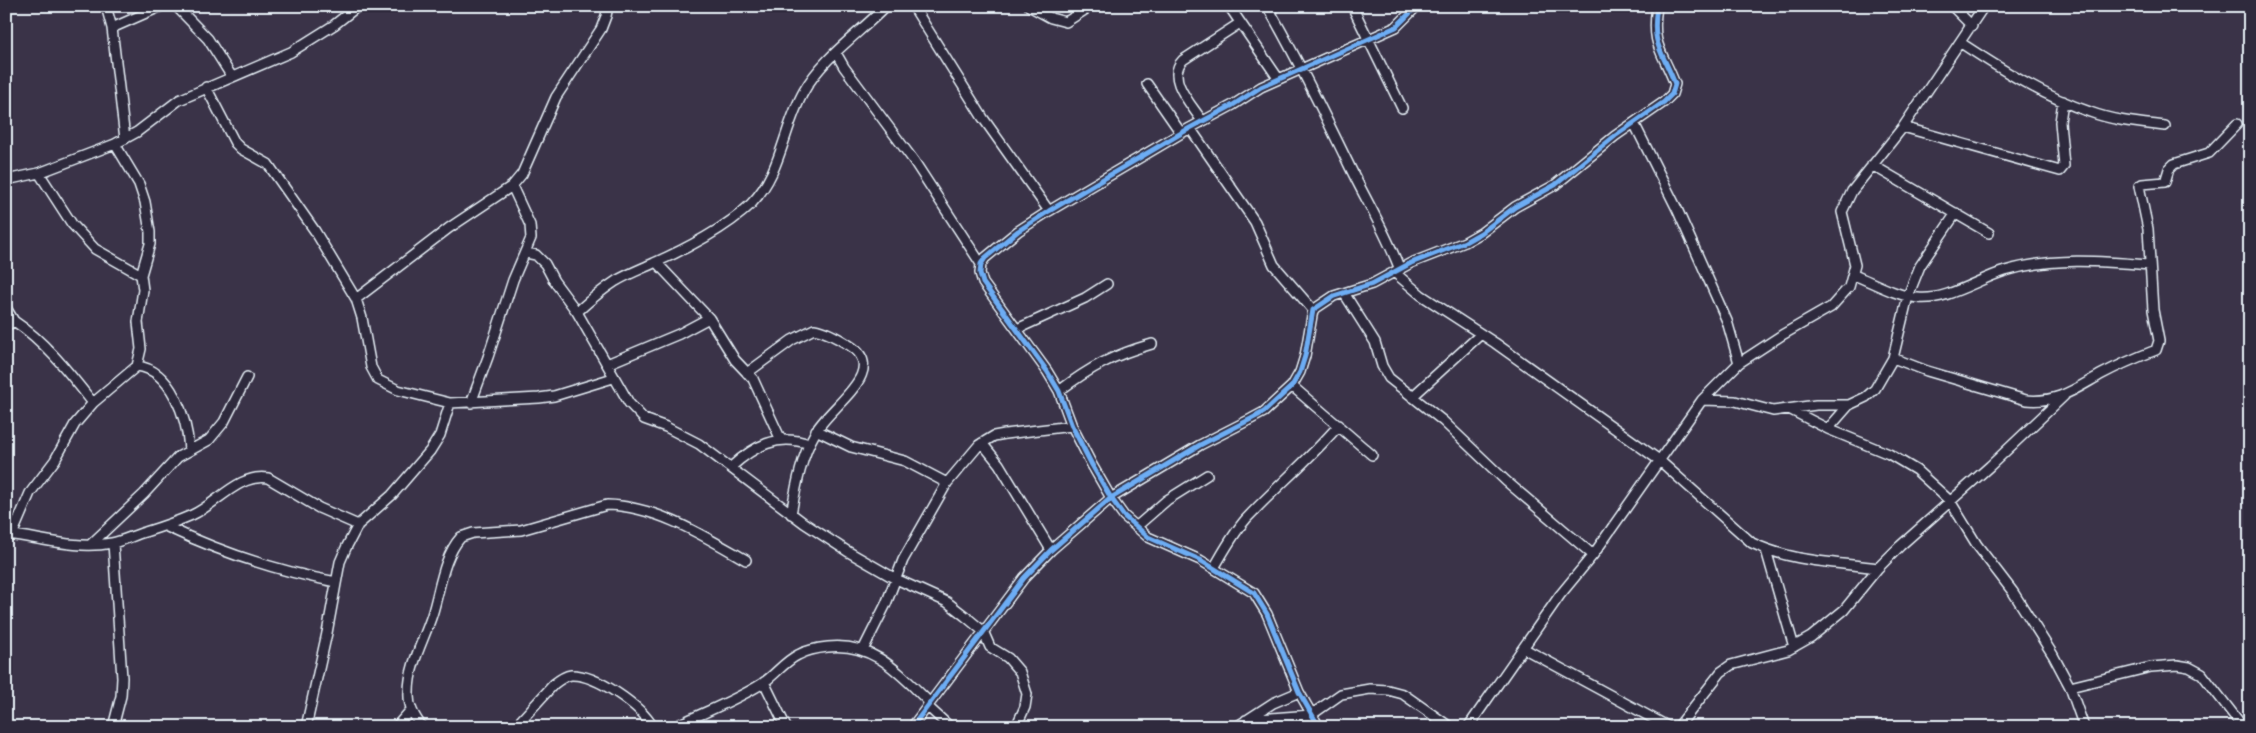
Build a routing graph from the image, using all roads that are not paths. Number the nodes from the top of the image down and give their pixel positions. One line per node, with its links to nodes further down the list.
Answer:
1 (106, 6): 19 (street)
2 (162, 6): 19 (street)
3 (176, 6): 24 (street)
4 (358, 6): 24 (street)
5 (608, 6): 42 (street)
6 (886, 6): 22 (street)
7 (913, 6): 43 (street)
8 (1029, 6): 9 (street)
9 (1091, 6)
10 (1229, 6): 17 (street)
11 (1267, 6): 23 (street)
12 (1352, 6): 20 (street)
13 (1417, 6): 20 (street)
14 (1658, 6): 31 (street)
15 (1952, 6): 18 (street)
16 (1984, 6): 18 (street)
17 (1240, 23): 25 (street); 30 (street)
18 (1972, 26): 21 (street)
19 (112, 28): 37 (street)
20 (1368, 40): 23 (street); 29 (street)
21 (1961, 42): 28 (street); 34 (street)
22 (836, 53): 47 (street); 48 (street)
23 (1302, 68): 25 (street); 50 (street)
24 (232, 77): 27 (street)
25 (1278, 78): 30 (street)
26 (1147, 84): 36 (street)
27 (206, 87): 37 (street); 56 (street)
28 (2064, 102): 33 (street); 34 (street)
29 (1402, 108)
30 (1202, 121): 35 (street)
31 (1634, 123): 50 (street); 66 (street)
32 (2237, 124): 49 (street)
33 (2165, 126)
34 (1903, 127): 39 (street)
35 (1190, 128): 36 (street); 58 (street)
36 (1181, 133): 43 (street)
37 (125, 139): 38 (street)
38 (115, 144): 40 (street); 51 (street)
39 (1872, 165): 44 (street); 52 (street)
40 (39, 173): 41 (street); 51 (street)
41 (6, 180)
42 (512, 186): 46 (street); 56 (street)
43 (1049, 211): 48 (street)
44 (1956, 213): 45 (street); 55 (street)
45 (1989, 233)
46 (526, 253): 59 (street); 79 (street)
47 (656, 262): 59 (street); 60 (street)
48 (981, 264): 62 (street)
49 (2149, 265): 55 (street); 74 (street)
50 (1397, 271): 54 (street); 63 (street)
51 (141, 275): 68 (street)
52 (1854, 275): 55 (street); 66 (street)
53 (1107, 284): 62 (street)
54 (1344, 294): 58 (street); 75 (street)
55 (1908, 296): 65 (street)
56 (356, 299): 78 (street)
57 (6, 308): 61 (street)
58 (1313, 310): 72 (street)
59 (577, 312): 67 (street)
60 (709, 318): 67 (street); 69 (street)
61 (10, 324): 77 (street)
62 (1017, 329): 73 (street)
63 (1481, 334): 75 (street); 91 (street)
64 (1152, 344): 73 (street)
65 (1893, 358): 74 (street); 80 (street)
66 (1739, 363): 76 (street)
67 (607, 364): 71 (street)
68 (137, 366): 77 (street); 89 (street)
69 (747, 372): 85 (street); 86 (street)
70 (247, 377): 89 (street)
71 (613, 378): 79 (street); 92 (street)
72 (1292, 386): 82 (street); 95 (street)
73 (1059, 392): 83 (street)
74 (2064, 396): 96 (street)
75 (1412, 397): 106 (street)
76 (1702, 400): 81 (street); 91 (street)
77 (93, 403): 101 (street)
78 (450, 403): 79 (street); 98 (street)
79 (471, 403)
80 (1849, 405): 81 (street); 84 (street)
81 (1789, 409): 84 (street)
82 (1339, 425): 90 (street); 108 (street)
83 (1072, 426): 87 (street); 95 (street)
84 (1828, 429): 96 (street)
85 (816, 430): 88 (street); 94 (street)
86 (781, 440): 88 (street); 92 (street)
87 (982, 443): 94 (street); 104 (street)
88 (809, 444): 97 (street)
89 (189, 449): 103 (street)
90 (1372, 456)
91 (1659, 460): 105 (street); 106 (street)
92 (731, 467): 97 (street)
93 (1207, 475): 100 (street)
94 (947, 483): 110 (street)
95 (1111, 498): 100 (street); 104 (street)
96 (1950, 501): 109 (street); 117 (street)
97 (791, 514): 110 (street)
98 (358, 525): 99 (street); 111 (street)
99 (165, 526): 102 (street); 111 (street)
100 (1136, 527): 108 (street)
101 (9, 534): 103 (street)
102 (113, 543): 103 (street); 123 (street)
103 (90, 545)
104 (1051, 550): 112 (street)
105 (1766, 550): 109 (street); 113 (street)
106 (1593, 554): 114 (street)
107 (746, 560): 120 (street)
108 (1214, 568): 118 (street)
109 (1878, 568): 113 (street)
110 (894, 578): 112 (street); 115 (street)
111 (336, 582): 124 (street)
112 (983, 632): 119 (street); 133 (street)
113 (1794, 647): 139 (street)
114 (1523, 648): 137 (street); 138 (street)
115 (863, 650): 116 (street); 119 (street)
116 (764, 682): 129 (street); 130 (street)
117 (2070, 687): 140 (street); 141 (street)
118 (1299, 692): 121 (street); 122 (street)
119 (928, 704): 131 (street); 132 (street)
120 (411, 710): 125 (street); 126 (street)
121 (1311, 715): 122 (street); 135 (street); 136 (street)
122 (1246, 720): 134 (street)
123 (113, 727)
124 (306, 727)
125 (396, 727)
126 (422, 727)
127 (515, 727): 128 (street)
128 (653, 727)
129 (674, 727)
130 (786, 727)
131 (912, 727)
132 (950, 727)
133 (1016, 727)
134 (1236, 727)
135 (1319, 727)
136 (1450, 727)
137 (1468, 727)
138 (1669, 727)
139 (1678, 727)
140 (2084, 727)
141 (2243, 727)

